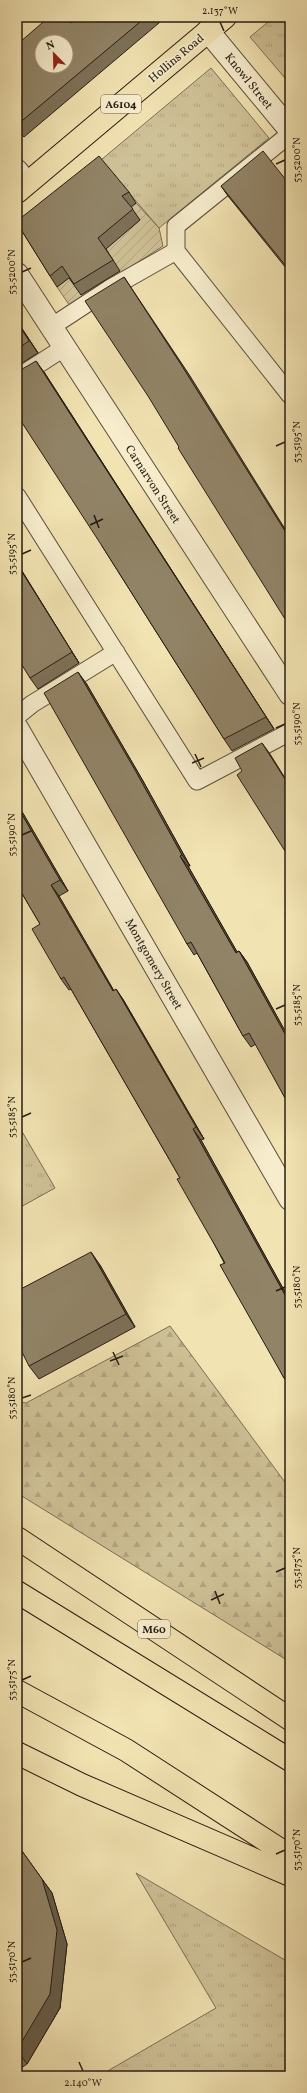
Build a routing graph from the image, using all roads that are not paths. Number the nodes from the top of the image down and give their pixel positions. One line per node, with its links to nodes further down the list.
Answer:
1 (225, 17): 2 (main road, Hollins Road / A6104)
2 (208, 31): 3 (street, Knowl Street); 5 (main road, Hollins Road / A6104)
3 (290, 130)
4 (290, 134): 6 (lane)
5 (20, 182)
6 (176, 250): 8 (lane); 11 (lane)
7 (17, 274): 8 (street, Carnarvon Street)
8 (51, 327): 9 (street, Carnarvon Street)
9 (65, 347): 10 (lane); 14 (street, Carnarvon Street)
10 (17, 378)
11 (290, 395)
12 (17, 496): 13 (lane)
13 (116, 652): 15 (lane); 17 (lane)
14 (290, 694)
15 (17, 716)
16 (17, 728): 18 (street, Montgomery Street)
17 (290, 732)
18 (290, 1199)
19 (17, 1538): 22 (main road, M60)
20 (17, 1592): 24 (main road)
21 (17, 1691): 25 (main road)
22 (290, 1719)
23 (17, 1753): 26 (main road)
24 (290, 1760)
25 (290, 1856)
26 (290, 1875)

